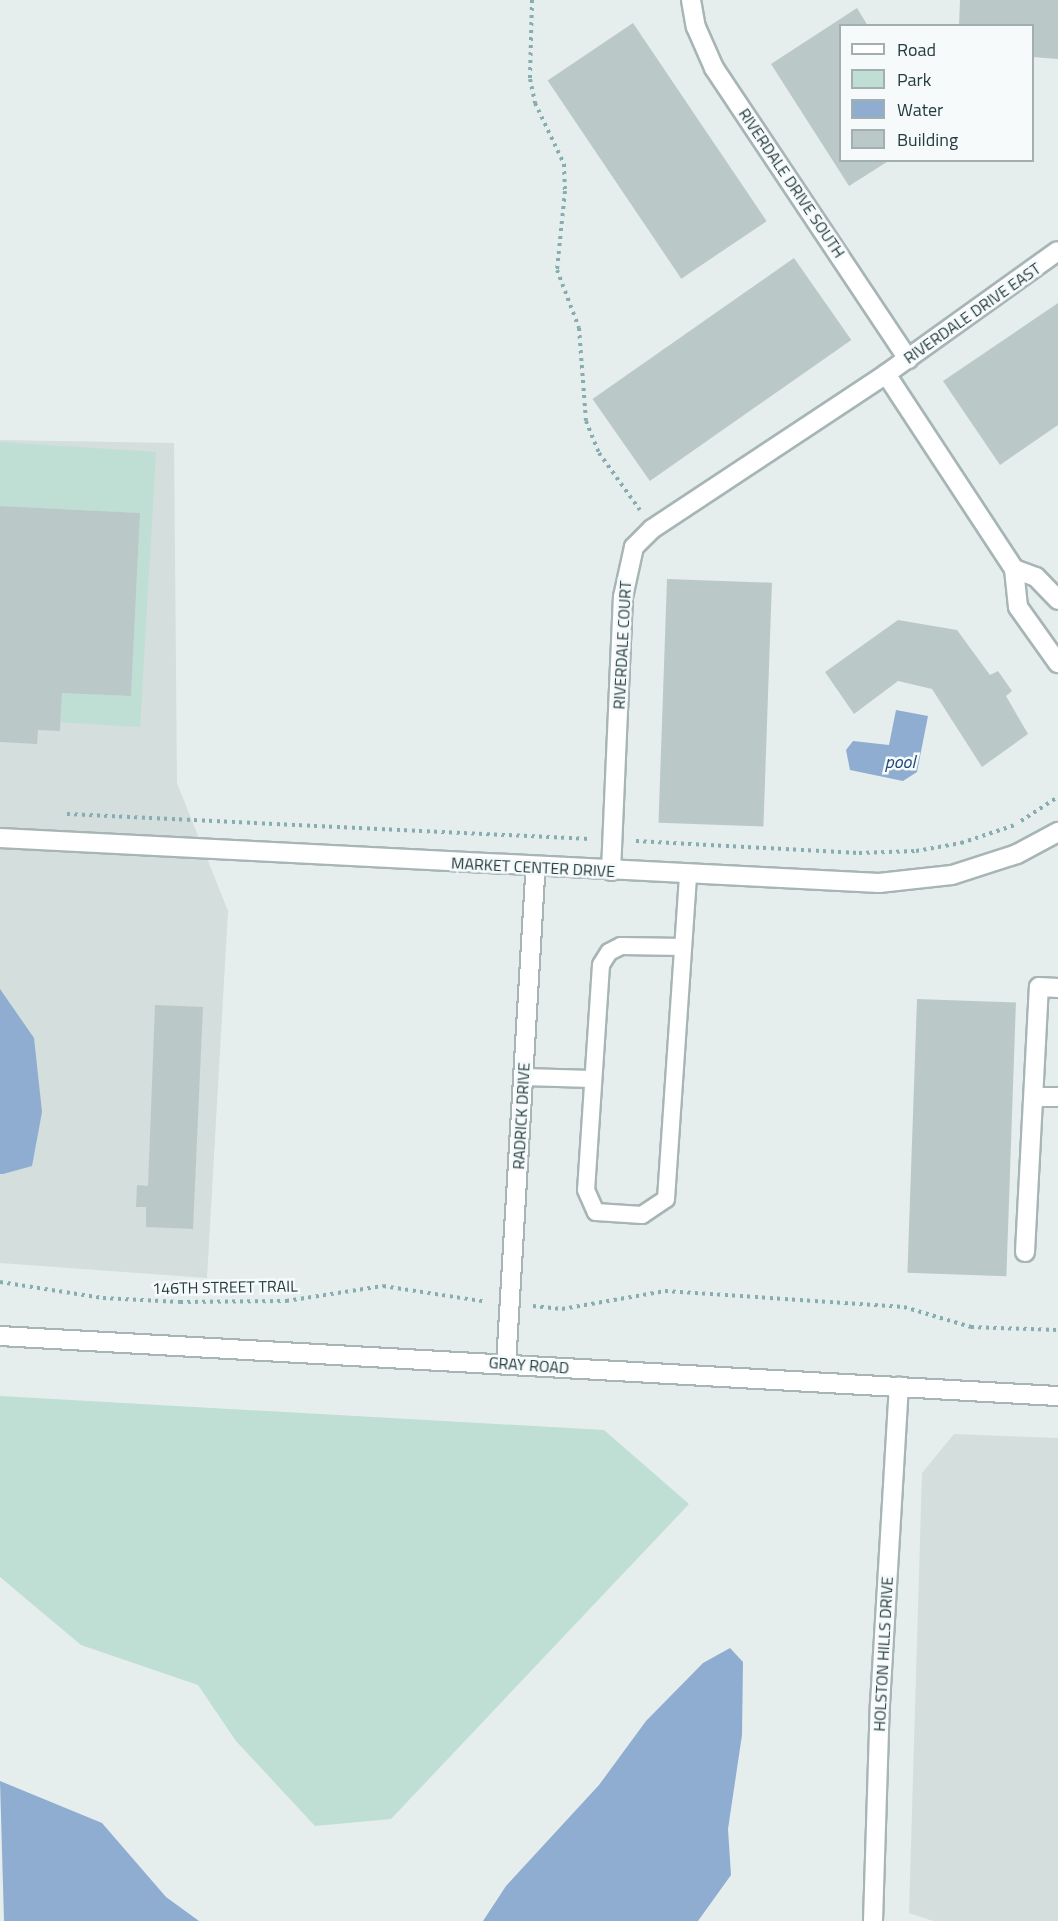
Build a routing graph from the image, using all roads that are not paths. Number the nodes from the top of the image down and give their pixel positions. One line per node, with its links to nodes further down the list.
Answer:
1 (691, 0): 3 (street, RIVERDALE DRIVE SOUTH)
2 (1058, 251): 3 (street, RIVERDALE DRIVE EAST)
3 (908, 359): 4 (street, RIVERDALE DRIVE EAST)
4 (886, 374): 5 (street); 11 (street, RIVERDALE COURT)
5 (1014, 569): 6 (street); 7 (street)
6 (1058, 600)
7 (1058, 663)
8 (1058, 832): 12 (street, MARKET CENTER DRIVE)
9 (0, 838): 10 (street, MARKET CENTER DRIVE)
10 (536, 867): 11 (street, MARKET CENTER DRIVE); 15 (street, RADRICK DRIVE)
11 (611, 870): 12 (street, MARKET CENTER DRIVE)
12 (688, 874): 13 (lane)
13 (683, 947): 16 (lane); 16 (lane)
14 (1058, 988): 17 (street)
15 (523, 1077): 16 (lane); 21 (street, RADRICK DRIVE)
16 (593, 1079)
17 (1034, 1097): 18 (street); 19 (street)
18 (1058, 1098)
19 (1026, 1252)
20 (0, 1336): 21 (street, GRAY ROAD)
21 (506, 1365): 22 (street, GRAY ROAD)
22 (899, 1387): 23 (street, GRAY ROAD); 24 (street, HOLSTON HILLS DRIVE)
23 (1058, 1396)
24 (873, 1921)

